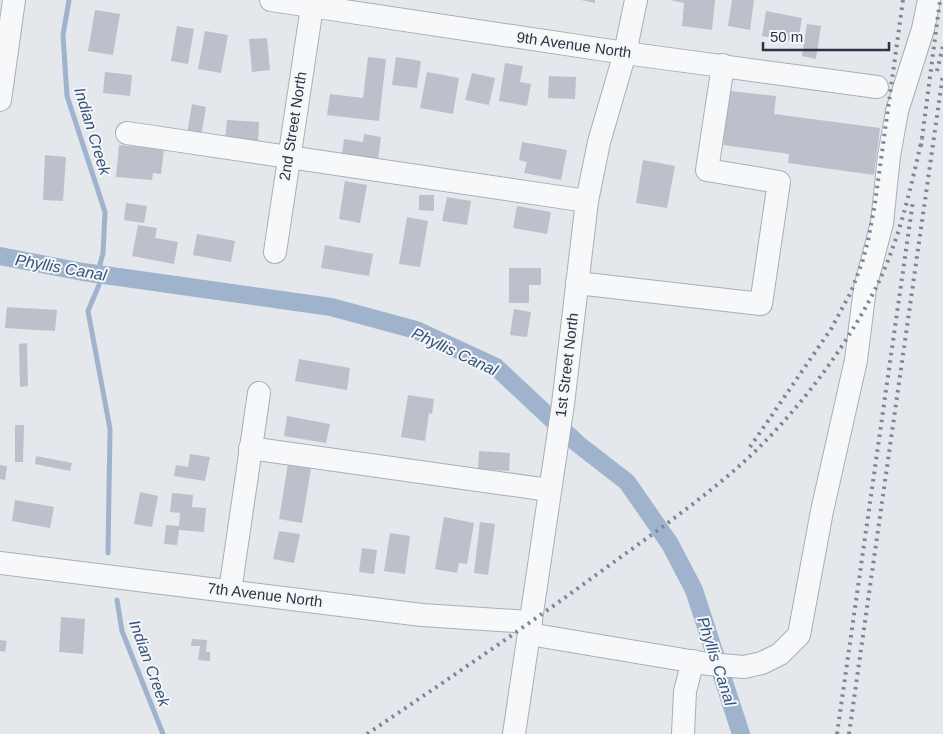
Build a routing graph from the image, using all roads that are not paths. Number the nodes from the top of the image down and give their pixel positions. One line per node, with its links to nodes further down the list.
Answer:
1 (14, 0): 9 (street)
2 (271, 0): 5 (street, 9th Avenue North)
3 (636, 0): 6 (street, 1st Street North)
4 (929, 0): 21 (street, 7th Avenue North)
5 (313, 3): 6 (street, 9th Avenue North); 11 (street, 2nd Street North)
6 (626, 53): 7 (street, 9th Avenue North); 12 (street, 1st Street North)
7 (723, 65): 8 (street, 9th Avenue North); 14 (street)
8 (877, 87)
9 (0, 100)
10 (127, 133): 11 (street)
11 (288, 156): 12 (street); 13 (street, 2nd Street North)
12 (587, 201): 14 (street, 1st Street North)
13 (274, 252)
14 (577, 283): 17 (street, 1st Street North)
15 (259, 393): 16 (street)
16 (250, 448): 17 (street); 19 (street)
17 (549, 490): 20 (street, 1st Street North)
18 (0, 563): 19 (street, 7th Avenue North)
19 (230, 591): 20 (street, 7th Avenue North)
20 (530, 628): 21 (street, 7th Avenue North); 22 (street, 1st Street North)
21 (709, 663): 23 (street)
22 (514, 734)
23 (683, 734)

